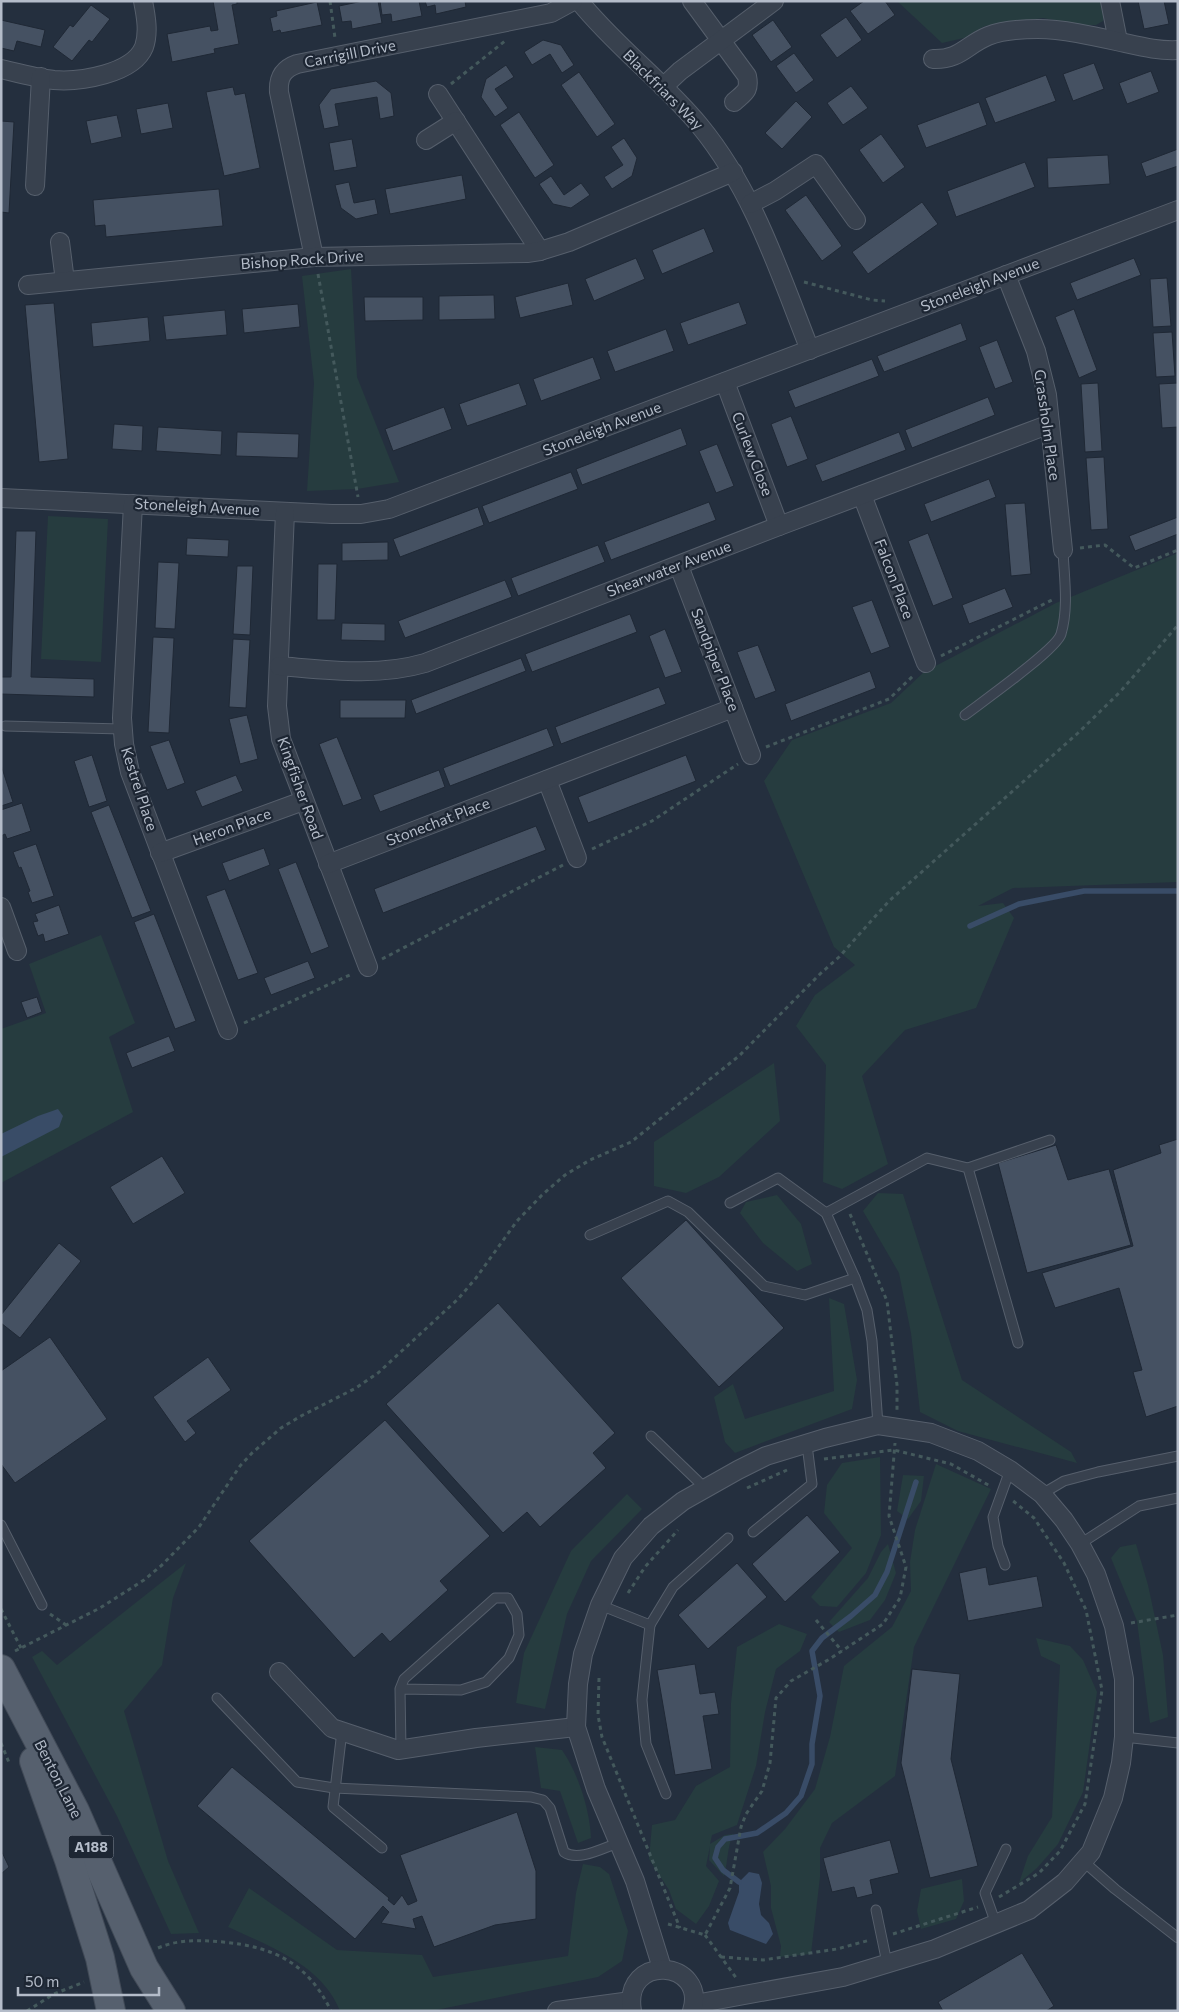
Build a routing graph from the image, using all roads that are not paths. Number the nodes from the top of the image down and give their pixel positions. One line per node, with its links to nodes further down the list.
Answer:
1 (573, 1): 25 (street, Carrigill Drive)
2 (579, 1): 13 (street, Blackfriars Way)
3 (692, 1): 7 (street)
4 (774, 1): 7 (street)
5 (1110, 1): 8 (street)
6 (146, 2): 12 (street)
7 (720, 40): 13 (street); 15 (street)
8 (1118, 41): 9 (street); 10 (street)
9 (1178, 50)
10 (933, 60)
11 (1, 69): 12 (street)
12 (40, 77): 19 (street)
13 (663, 87): 18 (street, Blackfriars Way)
14 (438, 94): 16 (street)
15 (734, 102)
16 (456, 121): 17 (street); 24 (street)
17 (426, 140)
18 (733, 172): 20 (street, Blackfriars Way); 24 (street, Bishop Rock Drive)
19 (35, 186)
20 (750, 204): 22 (street); 29 (street, Blackfriars Way)
21 (1178, 210): 26 (street, Stoneleigh Avenue)
22 (856, 220)
23 (60, 242): 27 (street)
24 (540, 251): 25 (street, Bishop Rock Drive)
25 (314, 257): 27 (street, Bishop Rock Drive)
26 (1006, 275): 29 (street, Stoneleigh Avenue); 31 (street, Grassholm Place)
27 (64, 281): 28 (street, Bishop Rock Drive)
28 (28, 284)
29 (810, 350): 30 (street, Stoneleigh Avenue)
30 (725, 382): 35 (street, Stoneleigh Avenue); 36 (street, Curlew Close)
31 (1050, 424): 32 (street, Shearwater Avenue); 37 (street, Grassholm Place)
32 (862, 495): 36 (street, Shearwater Avenue); 39 (street, Falcon Place)
33 (1, 498): 34 (street, Stoneleigh Avenue)
34 (133, 504): 35 (street, Stoneleigh Avenue); 44 (street, Kestrel Place)
35 (286, 512): 40 (street, Kingfisher Road)
36 (779, 526): 38 (street, Shearwater Avenue)
37 (1063, 550): 42 (lane)
38 (679, 566): 40 (street, Shearwater Avenue); 41 (street, Sandpiper Place)
39 (926, 663)
40 (279, 666): 47 (street, Kingfisher Road)
41 (733, 708): 45 (street, Sandpiper Place); 46 (street, Stonechat Place)
42 (965, 715)
43 (6, 726): 44 (lane)
44 (122, 729): 48 (street, Kestrel Place)
45 (752, 755)
46 (547, 780): 49 (street); 50 (street, Stonechat Place)
47 (303, 801): 48 (street, Heron Place); 50 (street, Kingfisher Road)
48 (160, 853): 54 (street, Kestrel Place)
49 (577, 858)
50 (328, 864): 53 (street, Kingfisher Road)
51 (1, 907): 52 (street)
52 (17, 952)
53 (368, 967)
54 (228, 1030)
55 (1050, 1140): 56 (lane)
56 (968, 1168): 58 (lane); 61 (lane)
57 (730, 1202): 58 (lane)
58 (826, 1213): 60 (lane)
59 (590, 1235): 60 (lane)
60 (855, 1278): 62 (lane)
61 (1018, 1343)
62 (878, 1425): 64 (street); 66 (street)
63 (651, 1436): 67 (lane)
64 (808, 1453): 67 (street); 71 (lane)
65 (1178, 1456): 68 (lane)
66 (1010, 1470): 68 (street); 74 (lane)
67 (705, 1488): 76 (street)
68 (1042, 1494): 73 (street)
69 (1178, 1498): 73 (lane)
70 (1, 1525): 75 (lane)
71 (753, 1532)
72 (728, 1538): 77 (lane)
73 (1080, 1544): 84 (street)
74 (1005, 1565)
75 (42, 1604)
76 (607, 1608): 77 (lane); 82 (street)
77 (650, 1625): 88 (lane)
78 (6, 1669): 100 (main road, Benton Lane / A188); 101 (main road, Benton Lane / A188)
79 (279, 1672): 83 (street)
80 (400, 1688): 80 (lane); 86 (lane)
81 (217, 1698): 87 (lane)
82 (576, 1727): 86 (street); 89 (street)
83 (342, 1731): 86 (street); 87 (lane)
84 (1124, 1737): 85 (lane); 92 (street)
85 (1178, 1743)
86 (401, 1749)
87 (334, 1788): 89 (lane); 90 (lane)
88 (666, 1794)
89 (618, 1843): 97 (street)
90 (382, 1848)
91 (1006, 1849): 94 (lane)
92 (1083, 1861): 94 (street); 95 (lane)
93 (876, 1910): 96 (lane)
94 (996, 1924): 96 (street)
95 (1178, 1938)
96 (887, 1963): 99 (street)
97 (662, 1968): 98 (street); 99 (street)
98 (632, 2006): 102 (street)
99 (694, 2007)
100 (111, 2011)
101 (171, 2011)
102 (557, 2011)

